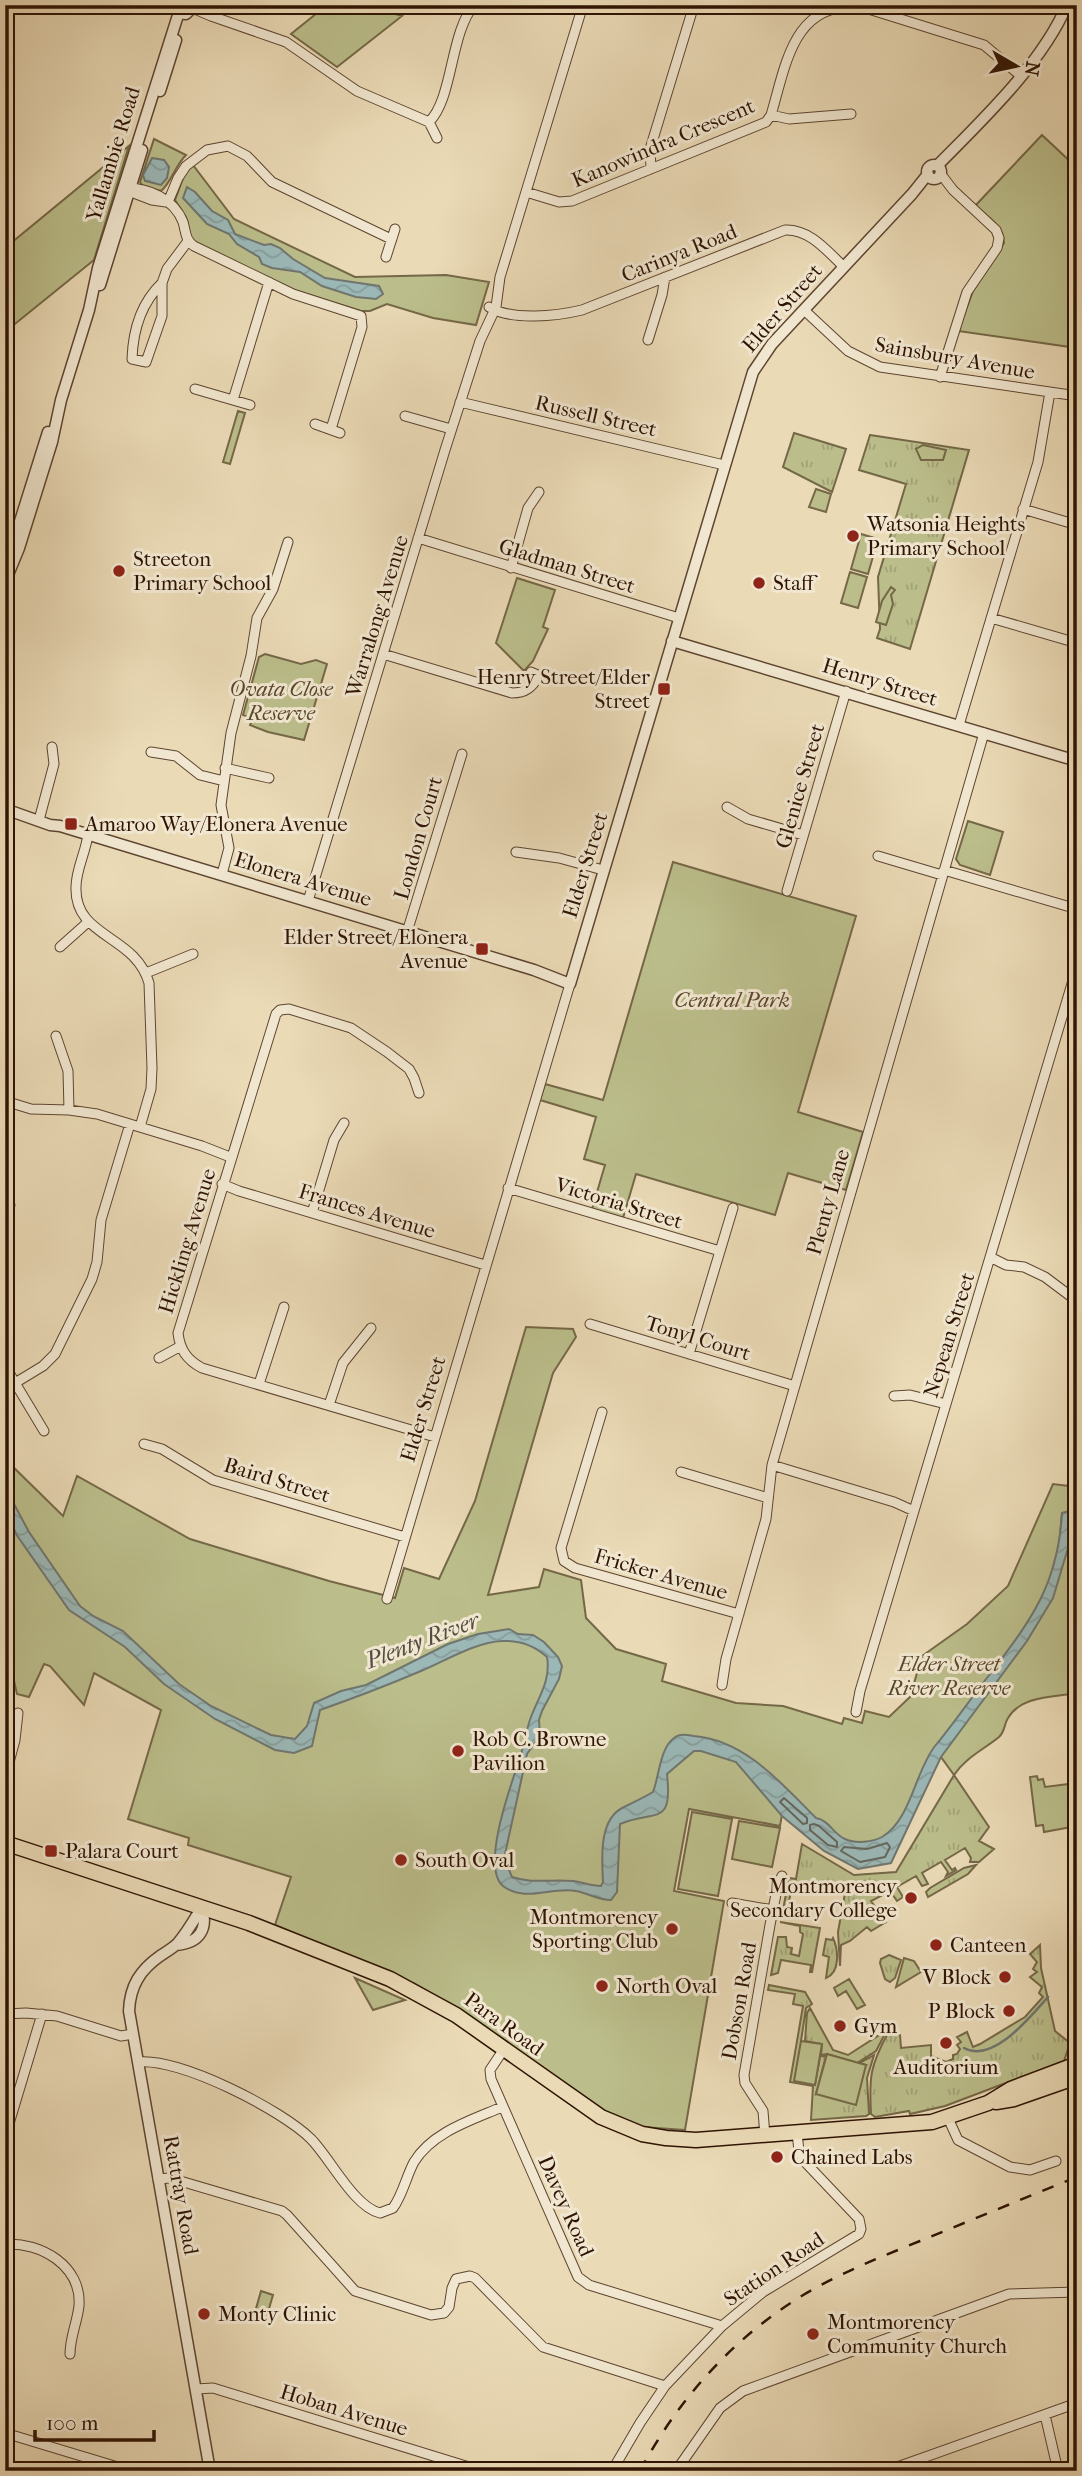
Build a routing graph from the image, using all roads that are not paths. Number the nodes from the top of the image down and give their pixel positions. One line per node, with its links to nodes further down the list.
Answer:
1 (474, 5): 9 (street)
2 (583, 5): 14 (street, Warralong Avenue)
3 (694, 5): 11 (street)
4 (1067, 5): 6 (street, Elder Street)
5 (185, 10): 9 (street); 13 (street, Yallambie Road)
6 (1021, 76): 8 (street, Kanowindra Crescent); 12 (street, Elder Street)
7 (851, 114): 8 (street)
8 (771, 116): 11 (street, Kanowindra Crescent)
9 (429, 122): 10 (street)
10 (437, 138)
11 (651, 169): 14 (street, Kanowindra Crescent)
12 (935, 174): 20 (street, Elder Street); 27 (street)
13 (127, 189): 15 (street); 41 (street, Yallambie Road)
14 (526, 192): 24 (street, Warralong Avenue)
15 (167, 202): 17 (street); 18 (street)
16 (395, 229): 17 (street)
17 (391, 239): 19 (street)
18 (188, 241): 22 (street); 23 (street)
19 (386, 257)
20 (844, 267): 21 (street, Carinya Road); 25 (street, Elder Street)
21 (665, 278): 24 (street, Carinya Road); 26 (street)
22 (269, 282): 31 (street); 35 (street)
23 (162, 283): 23 (street)
24 (494, 308): 32 (street, Warralong Avenue)
25 (804, 310): 27 (street, Sainsbury Avenue); 37 (street, Elder Street)
26 (648, 341)
27 (940, 377): 29 (street, Sainsbury Avenue)
28 (195, 388): 31 (street)
29 (1050, 392): 30 (street, Sainsbury Avenue); 39 (street)
30 (1077, 396)
31 (233, 400): 33 (street)
32 (460, 402): 36 (street, Warralong Avenue); 37 (street, Russell Street)
33 (250, 405)
34 (405, 416): 36 (street)
35 (315, 424)
36 (451, 429): 42 (street, Warralong Avenue)
37 (724, 465): 46 (street, Elder Street)
38 (539, 492): 44 (street)
39 (1023, 509): 40 (street); 47 (street)
40 (1077, 525)
41 (12, 538): 45 (street, Yallambie Road)
42 (417, 540): 44 (street, Gladman Street); 50 (street, Warralong Avenue)
43 (288, 542): 59 (street)
44 (511, 568): 46 (street, Gladman Street)
45 (5, 580)
46 (679, 618): 48 (street, Elder Street)
47 (991, 618): 49 (street); 53 (street)
48 (672, 641): 52 (street, Henry Street); 69 (street, Elder Street)
49 (1077, 643)
50 (383, 654): 51 (street); 73 (street, Warralong Avenue)
51 (539, 676)
52 (846, 691): 53 (street, Henry Street); 66 (street, Glenice Street)
53 (959, 725): 54 (street, Henry Street)
54 (984, 733): 58 (street, Henry Street); 70 (street, Plenty Lane)
55 (52, 747): 64 (street)
56 (151, 752): 61 (street)
57 (462, 754): 76 (street, London Court)
58 (1077, 761)
59 (225, 768): 60 (street); 61 (street)
60 (269, 778)
61 (224, 781): 71 (street)
62 (727, 807): 66 (street)
63 (5, 809): 64 (street, Elonera Avenue)
64 (41, 820): 65 (street, Elonera Avenue)
65 (88, 834): 71 (street, Elonera Avenue); 75 (street)
66 (803, 835): 72 (street, Glenice Street)
67 (516, 852): 69 (street)
68 (878, 856): 70 (street)
69 (603, 870): 81 (street, Elder Street)
70 (943, 873): 74 (street); 107 (street, Plenty Lane)
71 (222, 874): 73 (street, Elonera Avenue)
72 (787, 891)
73 (308, 901): 76 (street, Elonera Avenue)
74 (1077, 909)
75 (88, 922): 77 (street); 80 (street)
76 (407, 932): 81 (street, Elonera Avenue)
77 (60, 947)
78 (192, 954): 80 (street)
79 (1077, 967): 95 (street, Nepean Street)
80 (146, 973): 88 (street)
81 (570, 980): 91 (street, Elder Street)
82 (56, 1036): 85 (street)
83 (419, 1093): 89 (street, Hickling Avenue)
84 (5, 1101): 85 (street)
85 (69, 1110): 86 (street)
86 (130, 1124): 88 (street); 105 (street)
87 (344, 1124): 93 (street)
88 (140, 1127): 89 (street)
89 (231, 1154): 90 (street, Hickling Avenue)
90 (221, 1186): 93 (street, Frances Avenue); 101 (street, Hickling Avenue)
91 (508, 1188): 94 (street, Victoria Street); 96 (street, Elder Street)
92 (733, 1208): 94 (street)
93 (312, 1213): 96 (street, Frances Avenue)
94 (720, 1251): 102 (street)
95 (990, 1257): 97 (street); 109 (street, Nepean Street)
96 (485, 1265): 113 (street, Elder Street)
97 (1077, 1301)
98 (284, 1307): 106 (street)
99 (590, 1324): 102 (street, Tonyl Court)
100 (371, 1328): 110 (street)
101 (181, 1346): 103 (street); 106 (street, Hickling Avenue)
102 (690, 1354): 107 (street, Tonyl Court)
103 (159, 1358)
104 (5, 1367): 105 (street)
105 (15, 1383): 112 (street)
106 (258, 1384): 110 (street, Hickling Avenue)
107 (795, 1385): 115 (street, Plenty Lane)
108 (894, 1396): 109 (street)
109 (946, 1404): 118 (street, Nepean Street)
110 (329, 1405): 113 (street, Hickling Avenue)
111 (602, 1412): 121 (street, Fricker Avenue)
112 (44, 1430)
113 (435, 1437): 119 (street, Elder Street)
114 (144, 1444): 119 (street, Baird Street)
115 (772, 1465): 117 (street, Plenty Lane); 118 (street)
116 (681, 1472): 117 (street)
117 (768, 1498): 121 (street, Plenty Lane)
118 (915, 1508): 123 (street, Nepean Street)
119 (405, 1537): 120 (street, Elder Street)
120 (387, 1599)
121 (739, 1614): 122 (street, Plenty Lane)
122 (722, 1685)
123 (856, 1712)
124 (18, 1713): 125 (street)
125 (5, 1777)
126 (5, 1843): 129 (main road, Para Road)
127 (782, 1876): 130 (street, Dobson Road)
128 (732, 1903): 130 (street)
129 (202, 1907): 133 (street, Rattray Road); 135 (main road, Para Road)
130 (774, 1910): 144 (street, Dobson Road)
131 (5, 2014): 132 (street)
132 (42, 2014): 133 (street); 145 (street)
133 (133, 2034): 137 (street, Rattray Road)
134 (1077, 2044): 136 (street)
135 (504, 2049): 141 (street, Davey Road); 144 (main road, Para Road)
136 (1077, 2058)
137 (138, 2062): 141 (street); 147 (street, Rattray Road)
138 (1077, 2064): 140 (main road, Para Road)
139 (1077, 2077): 140 (main road, Para Road)
140 (988, 2102): 142 (main road, Para Road)
141 (502, 2107): 150 (street, Davey Road)
142 (948, 2118): 143 (main road, Para Road); 146 (street)
143 (797, 2133): 144 (main road, Para Road); 150 (street, Station Road)
144 (765, 2136)
145 (5, 2137)
146 (1056, 2161)
147 (158, 2179): 152 (street); 153 (street, Rattray Road)
148 (5, 2244): 151 (street)
149 (1077, 2292): 161 (street)
150 (722, 2326): 152 (street, Station Road)
151 (70, 2354)
152 (665, 2386): 160 (street, Station Road)
153 (196, 2389): 158 (street, Rattray Road); 159 (street, Hoban Avenue)
154 (1077, 2403): 155 (street)
155 (1045, 2415): 162 (street); 163 (street)
156 (5, 2433): 157 (street)
157 (131, 2471)
158 (210, 2471)
159 (482, 2471)
160 (612, 2471)
161 (676, 2471)
162 (886, 2471)
163 (1058, 2471)

